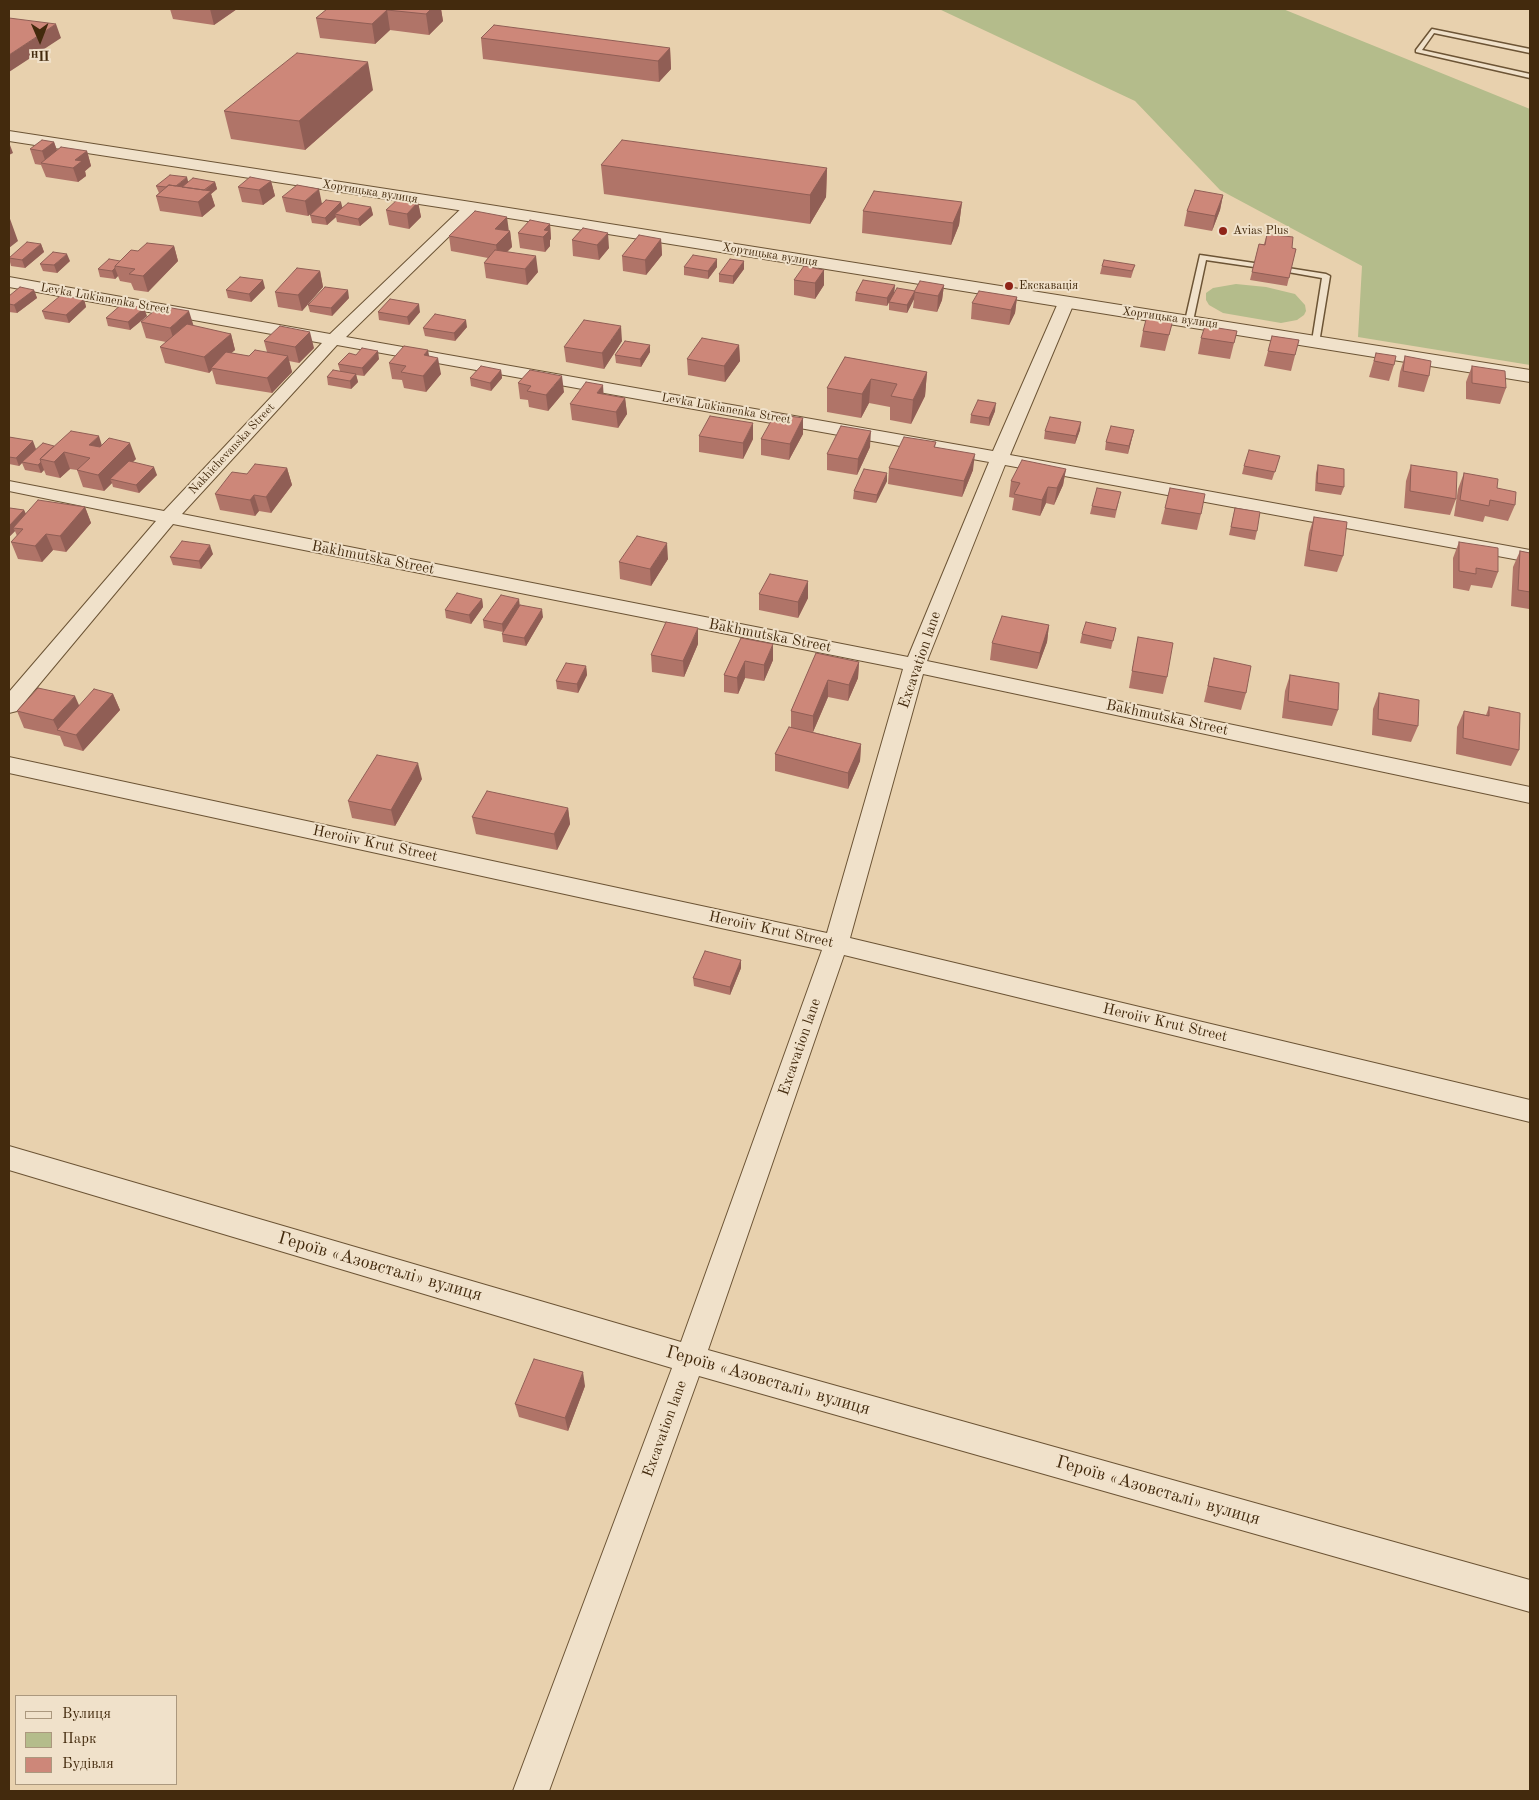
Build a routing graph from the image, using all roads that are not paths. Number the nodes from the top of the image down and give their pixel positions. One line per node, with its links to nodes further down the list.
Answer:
1 (1530, 51): 2 (lane)
2 (1530, 76)
3 (9, 136): 4 (street, Хортицька вулиця)
4 (471, 207): 8 (street, Хортицька вулиця); 10 (street, Nakhichevanska Street)
5 (1254, 265): 9 (lane)
6 (1291, 270): 11 (lane)
7 (9, 282): 10 (street, Levka Lukianenka Street)
8 (1066, 302): 9 (street, Хортицька вулиця); 13 (street, Excavation lane)
9 (1189, 321): 11 (street, Хортицька вулиця)
10 (334, 339): 13 (street, Levka Lukianenka Street); 15 (street, Nakhichevanska Street)
11 (1316, 341): 12 (street, Хортицька вулиця)
12 (1530, 376)
13 (999, 458): 16 (street, Levka Lukianenka Street); 17 (street, Excavation lane)
14 (9, 486): 15 (street, Bakhmutska Street)
15 (168, 518): 17 (street, Bakhmutska Street); 18 (street, Nakhichevanska Street)
16 (1530, 556)
17 (915, 665): 20 (street, Bakhmutska Street); 21 (street, Excavation lane)
18 (9, 706)
19 (9, 765): 21 (street, Heroiiv Krut Street)
20 (1530, 795)
21 (836, 944): 22 (street, Heroiiv Krut Street); 24 (street, Excavation lane)
22 (1530, 1111)
23 (9, 1158): 24 (street, Героїв «Азовсталі» вулиця)
24 (690, 1359): 25 (street, Героїв «Азовсталі» вулиця); 26 (street, Excavation lane)
25 (1530, 1596)
26 (531, 1791)

